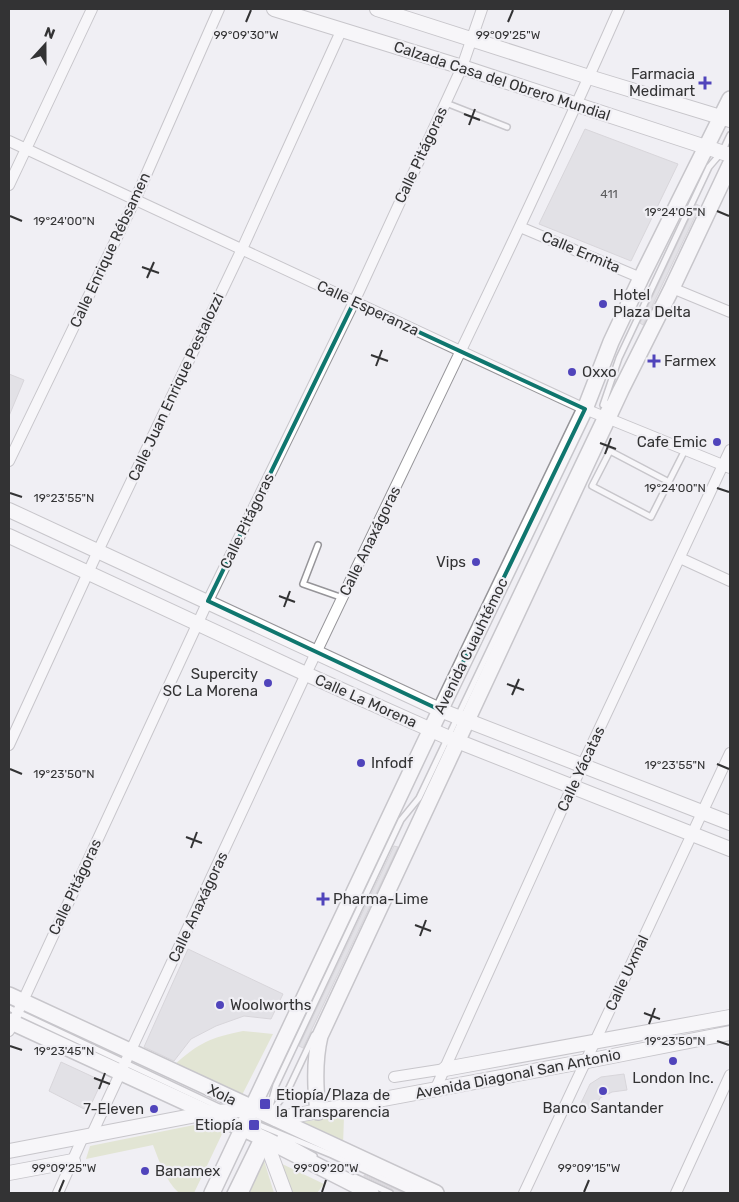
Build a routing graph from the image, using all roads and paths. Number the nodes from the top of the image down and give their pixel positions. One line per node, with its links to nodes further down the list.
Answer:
1 (92, 9): 19 (street)
2 (219, 9): 23 (street, Calle Enrique Rébsamen)
3 (274, 9): 7 (street, Calzada Casa del Obrero Mundial)
4 (377, 9): 8 (street, Calzada Casa del Obrero Mundial)
5 (482, 9): 8 (street, Calle Pitágoras)
6 (619, 9): 10 (street, Calle Anaxágoras)
7 (342, 29): 9 (street, Calzada Casa del Obrero Mundial); 25 (street, Calle Juan Enrique Pestalozzi)
8 (472, 39): 9 (street, Calle Pitágoras); 10 (street, Calzada Casa del Obrero Mundial)
9 (462, 66): 12 (street, Calle Pitágoras); 13 (street, Calzada Casa del Obrero Mundial)
10 (589, 77): 13 (street, Calle Anaxágoras); 14 (street, Calzada Casa del Obrero Mundial)
11 (730, 99): 14 (main road, Avenida Cuauhtémoc)
12 (445, 103): 15 (lane); 28 (street, Calle Pitágoras)
13 (576, 105): 18 (street, Calzada Casa del Obrero Mundial); 24 (street, Calle Anaxágoras)
14 (726, 119): 18 (main road, Avenida Cuauhtémoc)
15 (507, 127)
16 (730, 135): 20 (lane, Avenida Cuauhtémoc)
17 (9, 141): 19 (street, Calle Esperanza)
18 (707, 147): 20 (street, Calzada Casa del Obrero Mundial); 26 (main road, Avenida Cuauhtémoc)
19 (25, 150): 22 (street); 23 (street, Calle Esperanza)
20 (726, 153): 32 (lane, Avenida Cuauhtémoc); 32 (lane, Avenida Cuauhtémoc)
21 (730, 165): 27 (main road, Avenida Cuauhtémoc)
22 (9, 185)
23 (135, 200): 25 (street, Calle Esperanza); 35 (street, Calle Enrique Rébsamen)
24 (520, 227): 26 (street, Calle Ermita); 30 (street, Calle Anaxágoras)
25 (242, 249): 28 (street, Calle Esperanza); 41 (street, Calle Juan Enrique Pestalozzi)
26 (641, 278): 31 (main road, Avenida Cuauhtémoc)
27 (672, 288): 29 (street); 32 (main road, Avenida Cuauhtémoc)
28 (354, 302): 30 (street, Calle Esperanza); 46 (street, Calle Pitágoras)
29 (730, 312)
30 (462, 351): 31 (street, Calle Esperanza); 45 (street, Calle Anaxágoras)
31 (585, 409): 32 (street, Calle Esperanza); 50 (main road, Avenida Cuauhtémoc)
32 (604, 417): 33 (street, Calle Esperanza); 51 (main road, Avenida Cuauhtémoc)
33 (685, 450): 36 (street, Calle Esperanza); 37 (lane)
34 (730, 450): 36 (street, Calle Yácatas)
35 (9, 461)
36 (727, 466): 42 (street, Calle Yácatas)
37 (669, 482): 37 (lane)
38 (9, 510): 41 (street, Calle La Morena)
39 (9, 536): 43 (street, Calle La Morena)
40 (318, 545): 45 (lane)
41 (98, 551): 43 (street, Calle Juan Enrique Pestalozzi); 46 (street, Calle La Morena)
42 (680, 558): 44 (street); 56 (street, Calle Yácatas)
43 (88, 573): 47 (street, Calle La Morena); 54 (street, Calle Juan Enrique Pestalozzi)
44 (730, 581)
45 (343, 598): 48 (street, Calle Anaxágoras)
46 (208, 601): 47 (street, Calle Pitágoras); 48 (street, Calle La Morena)
47 (197, 624): 49 (street, Calle La Morena); 63 (street, Calle Pitágoras)
48 (316, 653): 49 (street, Calle Anaxágoras); 50 (street, Calle La Morena)
49 (306, 674): 52 (street, Calle La Morena); 68 (street, Calle Anaxágoras)
50 (440, 710): 51 (street, Calle La Morena); 52 (main road, Avenida Cuauhtémoc)
51 (462, 719): 53 (main road, Avenida Cuauhtémoc); 56 (street, Calle La Morena)
52 (430, 729): 53 (street, Calle La Morena); 76 (main road, Avenida Cuauhtémoc)
53 (453, 739): 57 (street, Calle La Morena); 58 (lane, Avenida Cuauhtémoc); 75 (main road, Avenida Cuauhtémoc)
54 (9, 745)
55 (730, 753): 59 (street, Calle Uxmal)
56 (582, 765): 57 (street, Calle Yácatas); 59 (street, Calle La Morena)
57 (572, 788): 61 (street, Calle La Morena); 69 (street, Calle Yácatas)
58 (419, 798): 77 (lane, Avenida Cuauhtémoc); 77 (lane, Avenida Cuauhtémoc)
59 (703, 812): 60 (street, Calle La Morena); 61 (street, Calle Uxmal)
60 (730, 823)
61 (692, 834): 62 (street, Calle La Morena); 66 (street, Calle Uxmal)
62 (730, 850)
63 (13, 1013): 68 (main road, Xola); 68 (main road, Xola)
64 (730, 1017): 66 (street, Avenida Diagonal San Antonio)
65 (730, 1033): 67 (street, Avenida Diagonal San Antonio)
66 (596, 1041): 67 (street, Calle Uxmal); 69 (street, Avenida Diagonal San Antonio)
67 (587, 1061): 72 (street, Avenida Diagonal San Antonio); 93 (street, Calle Uxmal)
68 (126, 1062): 73 (lane); 74 (main road, Xola); 76 (main road, Xola); 78 (street, Calle Anaxágoras)
69 (444, 1069): 71 (street, Avenida Diagonal San Antonio); 72 (street, Calle Yácatas)
70 (730, 1075): 94 (street)
71 (394, 1077)
72 (435, 1090): 75 (street, Avenida Diagonal San Antonio)
73 (227, 1110): 74 (street); 76 (street)
74 (207, 1112): 76 (main road, Xola); 78 (street)
75 (318, 1112): 77 (street, Avenida Diagonal San Antonio)
76 (247, 1119): 77 (main road, Xola); 77 (main road, Xola); 85 (main road, Avenida Cuauhtémoc)
77 (266, 1128): 80 (lane); 86 (lane); 87 (main road, Avenida Cuauhtémoc); 88 (street); 89 (main road, Xola); 91 (lane); 92 (main road, Xola)
78 (87, 1136): 79 (street); 81 (street, Calle Anaxágoras)
79 (9, 1151)
80 (319, 1159)
81 (73, 1161): 82 (street); 84 (street, Calle Anaxágoras)
82 (9, 1172)
83 (345, 1172): 90 (lane)
84 (58, 1193)
85 (212, 1193)
86 (230, 1193)
87 (240, 1193)
88 (285, 1193)
89 (371, 1193)
90 (390, 1193)
91 (414, 1193)
92 (436, 1193)
93 (524, 1193)
94 (676, 1193)

